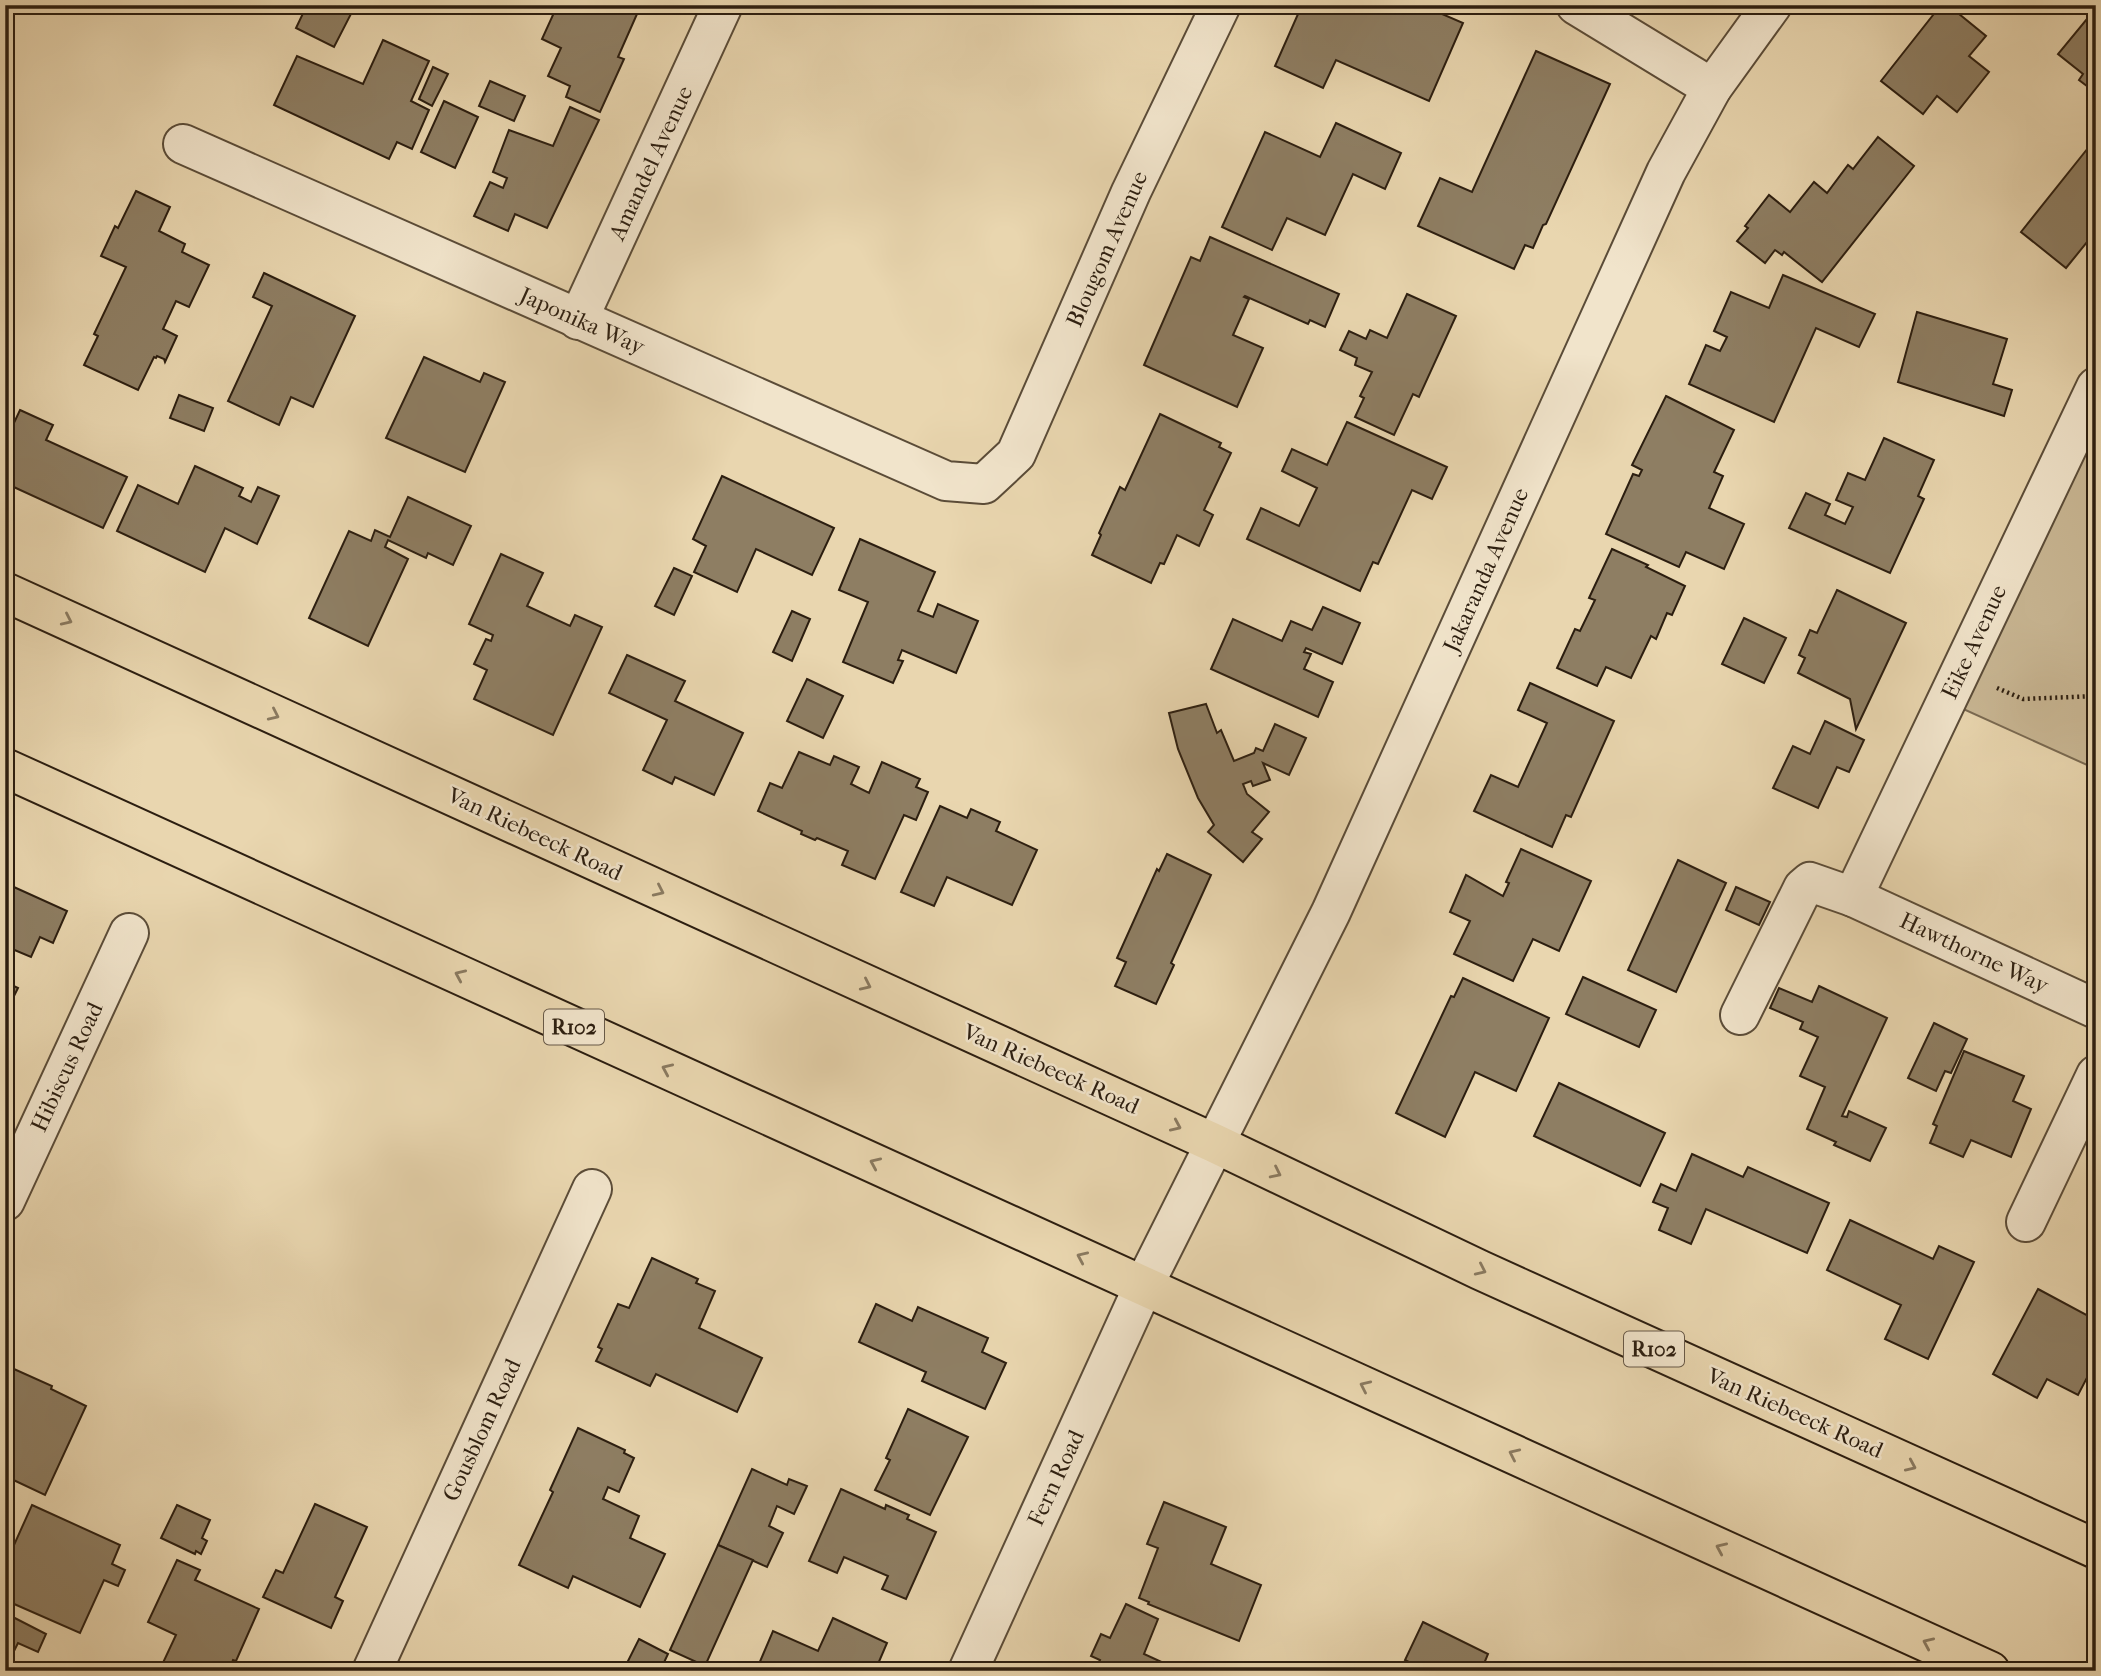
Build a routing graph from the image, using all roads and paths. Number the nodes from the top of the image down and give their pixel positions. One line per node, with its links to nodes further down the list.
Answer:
1 (723, 5): 7 (street, Amandel Avenue)
2 (1221, 5): 9 (street, Blougom Avenue)
3 (1576, 5): 5 (street)
4 (1772, 5): 5 (street, Jakaranda Avenue)
5 (1712, 88): 19 (street, Jakaranda Avenue)
6 (183, 144): 7 (street, Japonika Way)
7 (578, 320): 9 (street, Japonika Way)
8 (2096, 387): 11 (street, Eike Avenue)
9 (984, 484)
10 (5, 592): 19 (main road, Van Riebeeck Road / R102, one-way to 19)
11 (1959, 673): 12 (path); 14 (street, Eike Avenue)
12 (2096, 696)
13 (5, 768): 23 (main road, R102, one-way to 13)
14 (1853, 897): 16 (street, Hawthorne Way); 17 (street, Hawthorne Way)
15 (129, 933): 21 (street, Hibiscus Road)
16 (2096, 1009)
17 (1740, 1015)
18 (2096, 1074): 22 (street)
19 (1214, 1143): 23 (street, Jakaranda Avenue); 24 (main road, Van Riebeeck Road / R102, one-way to 24)
20 (592, 1189): 25 (street, Gousblom Road)
21 (5, 1201)
22 (2026, 1222)
23 (1144, 1285): 26 (street, Fern Road); 27 (main road, R102, one-way to 23)
24 (2096, 1549)
25 (372, 1671)
26 (968, 1671)
27 (1990, 1671)

